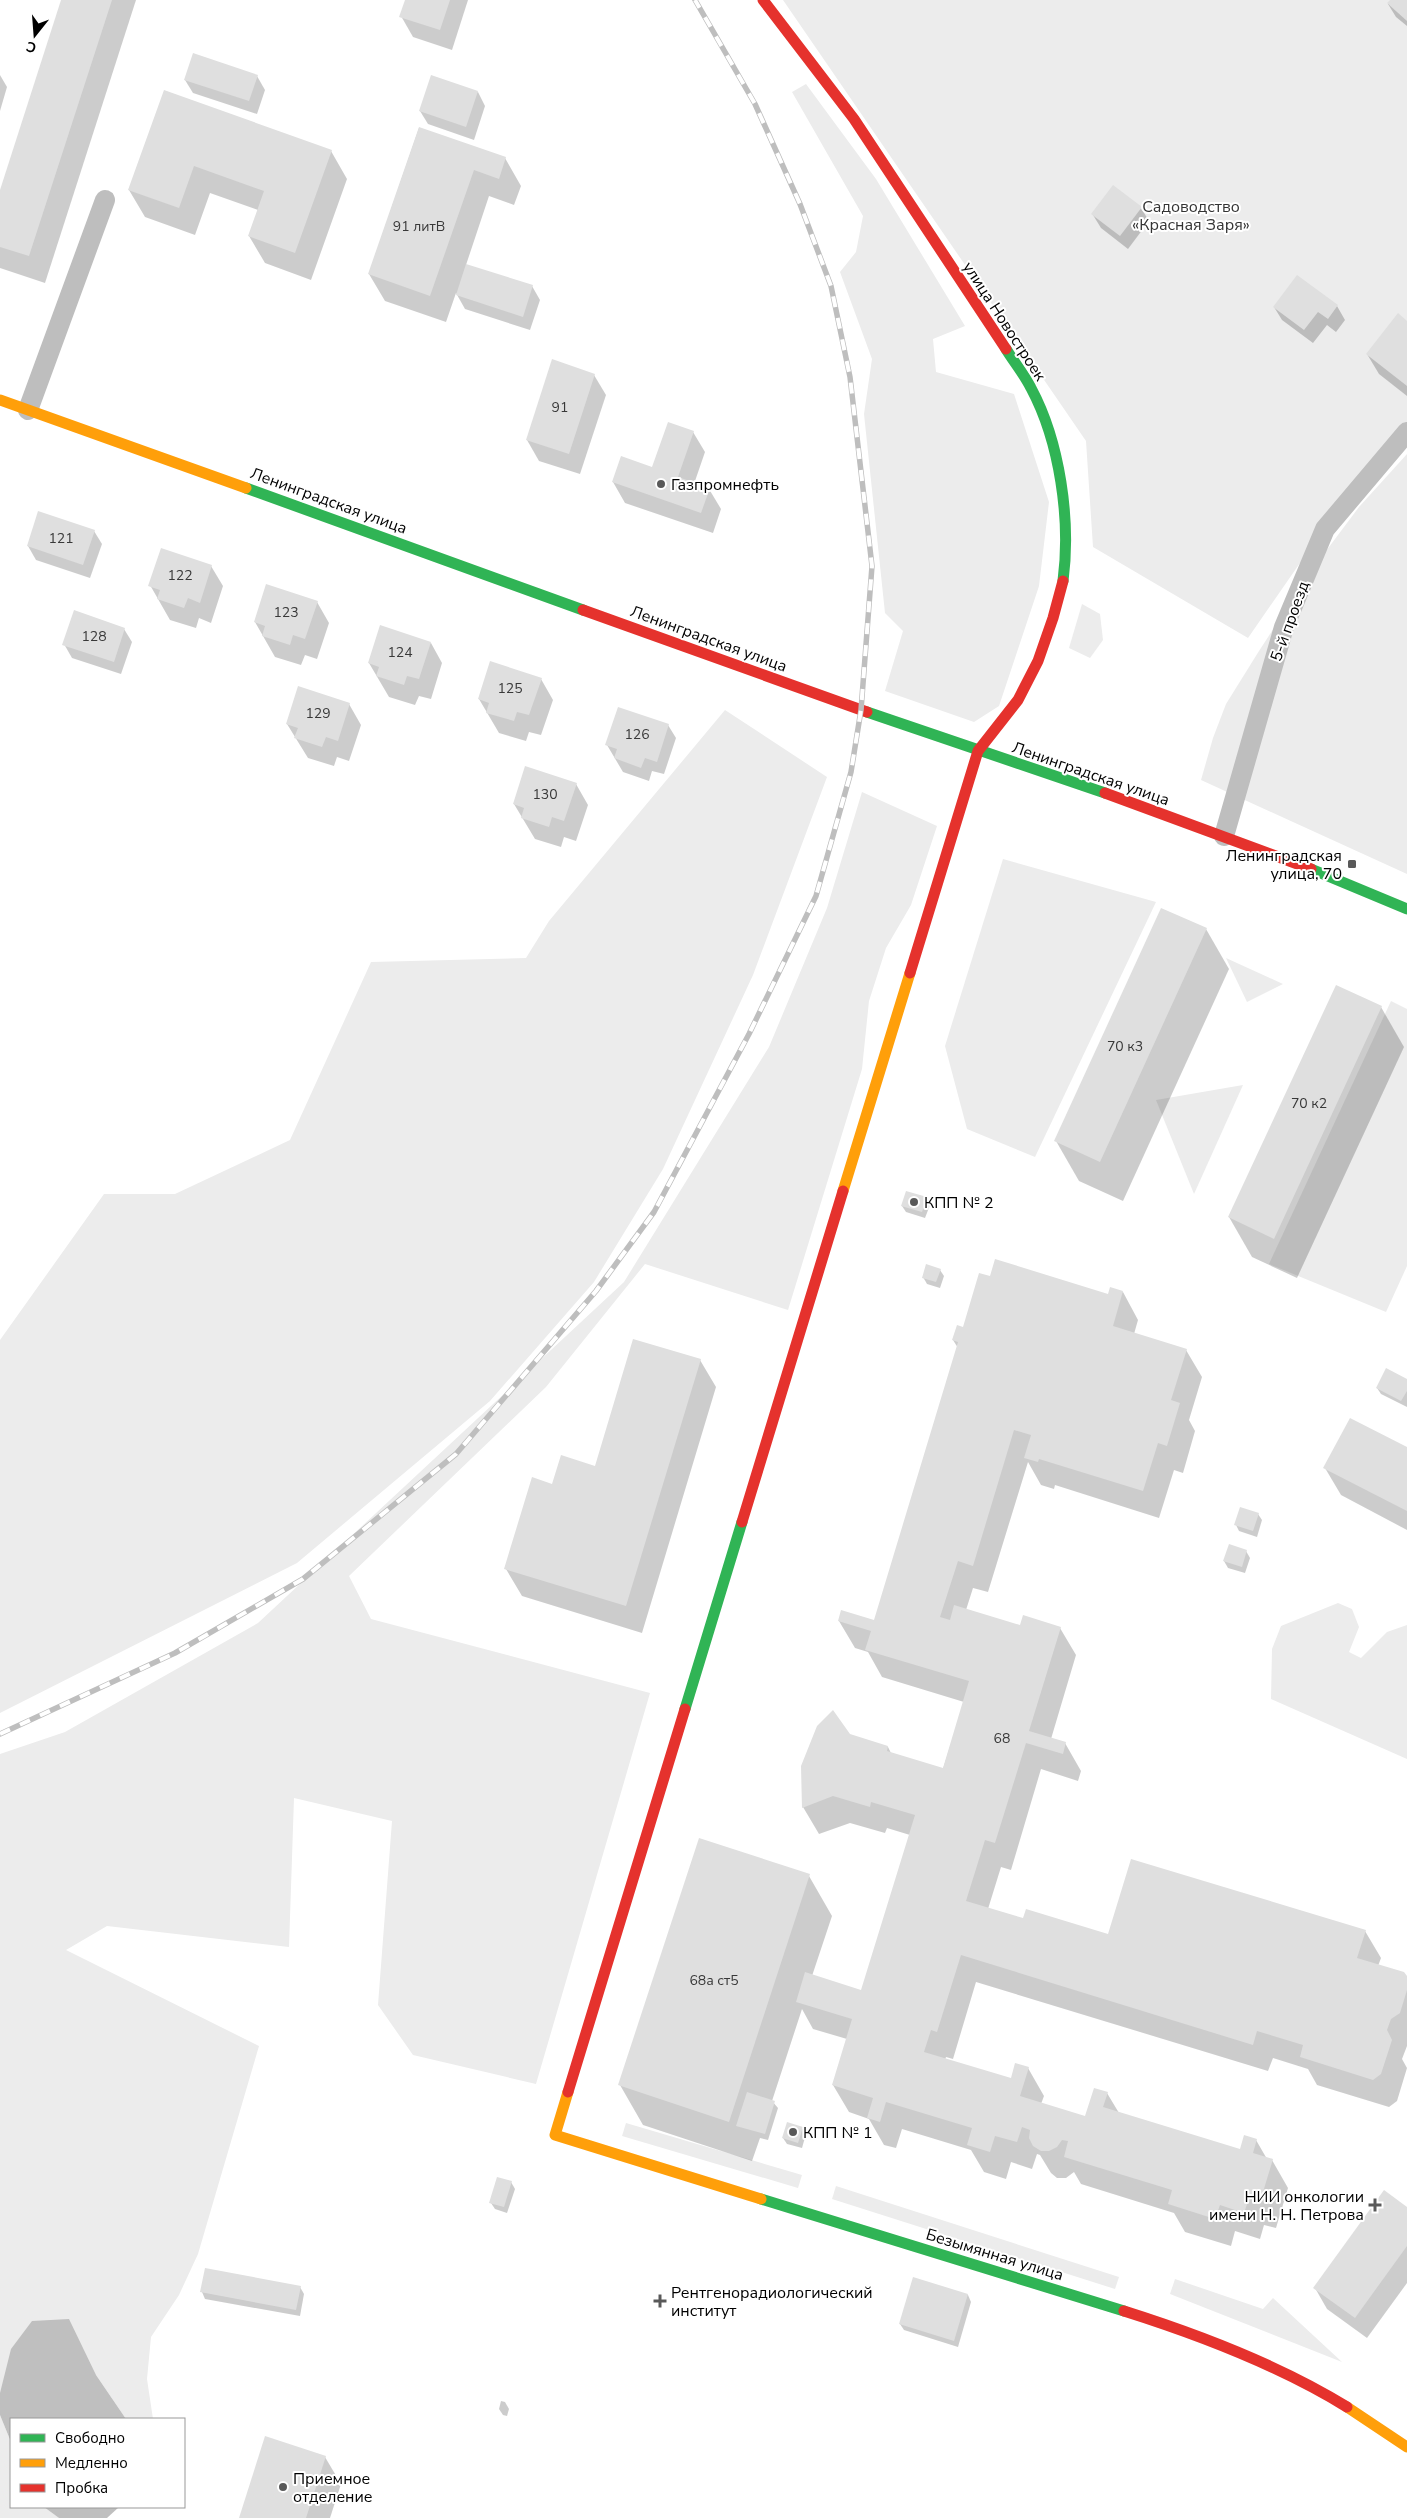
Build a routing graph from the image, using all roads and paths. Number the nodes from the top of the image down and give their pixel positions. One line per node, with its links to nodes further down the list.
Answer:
1 (763, 0): 6 (street, улица Новостроек)
2 (106, 200): 4 (street)
3 (0, 400): 4 (street, Ленинградская улица)
4 (28, 410): 6 (street, Ленинградская улица)
5 (1407, 432): 7 (street, 5-й проезд)
6 (978, 751): 7 (street, Ленинградская улица); 9 (street, Безымянная улица)
7 (1224, 836): 8 (street, Ленинградская улица)
8 (1407, 909)
9 (1407, 2447)

